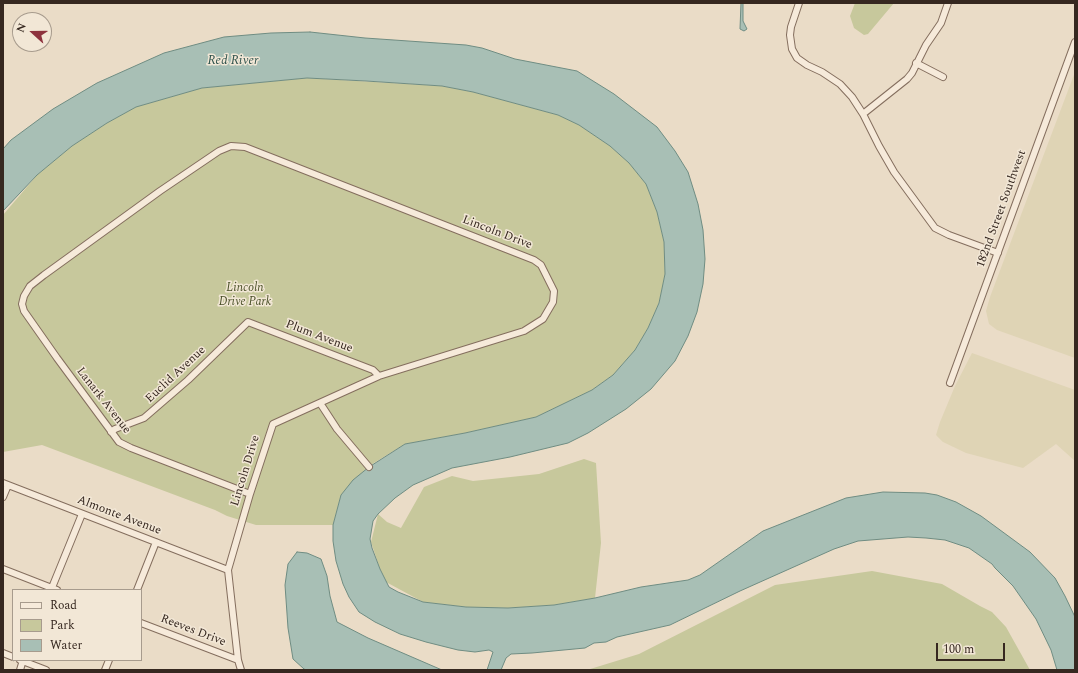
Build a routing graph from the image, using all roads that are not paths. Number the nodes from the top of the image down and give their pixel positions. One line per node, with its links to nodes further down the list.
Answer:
1 (800, 3): 6 (street)
2 (948, 3): 4 (street)
3 (1075, 42): 7 (street, 182nd Street Southwest)
4 (916, 64): 5 (street); 6 (street)
5 (943, 77)
6 (863, 114): 7 (street)
7 (998, 253): 11 (street, 182nd Street Southwest)
8 (24, 296): 10 (street, Lincoln Drive); 13 (street, Lanark Avenue)
9 (248, 322): 10 (street, Plum Avenue); 13 (street, Euclid Avenue)
10 (379, 376): 12 (street, Lincoln Drive)
11 (950, 383)
12 (320, 403): 14 (street); 16 (street, Lincoln Drive)
13 (111, 432): 16 (street, Lanark Avenue)
14 (369, 466)
15 (6, 484): 17 (street); 18 (street, Almonte Avenue)
16 (250, 494): 21 (street, Lincoln Drive)
17 (3, 497)
18 (82, 514): 19 (street, Almonte Avenue); 22 (street)
19 (156, 542): 21 (street, Almonte Avenue); 23 (street)
20 (3, 569): 22 (street)
21 (228, 570): 25 (street, Lincoln Drive)
22 (53, 589)
23 (137, 589)
24 (142, 623): 25 (street, Reeves Drive)
25 (238, 660): 28 (street, Lincoln Drive)
26 (24, 661): 27 (street)
27 (46, 670)
28 (241, 670)

